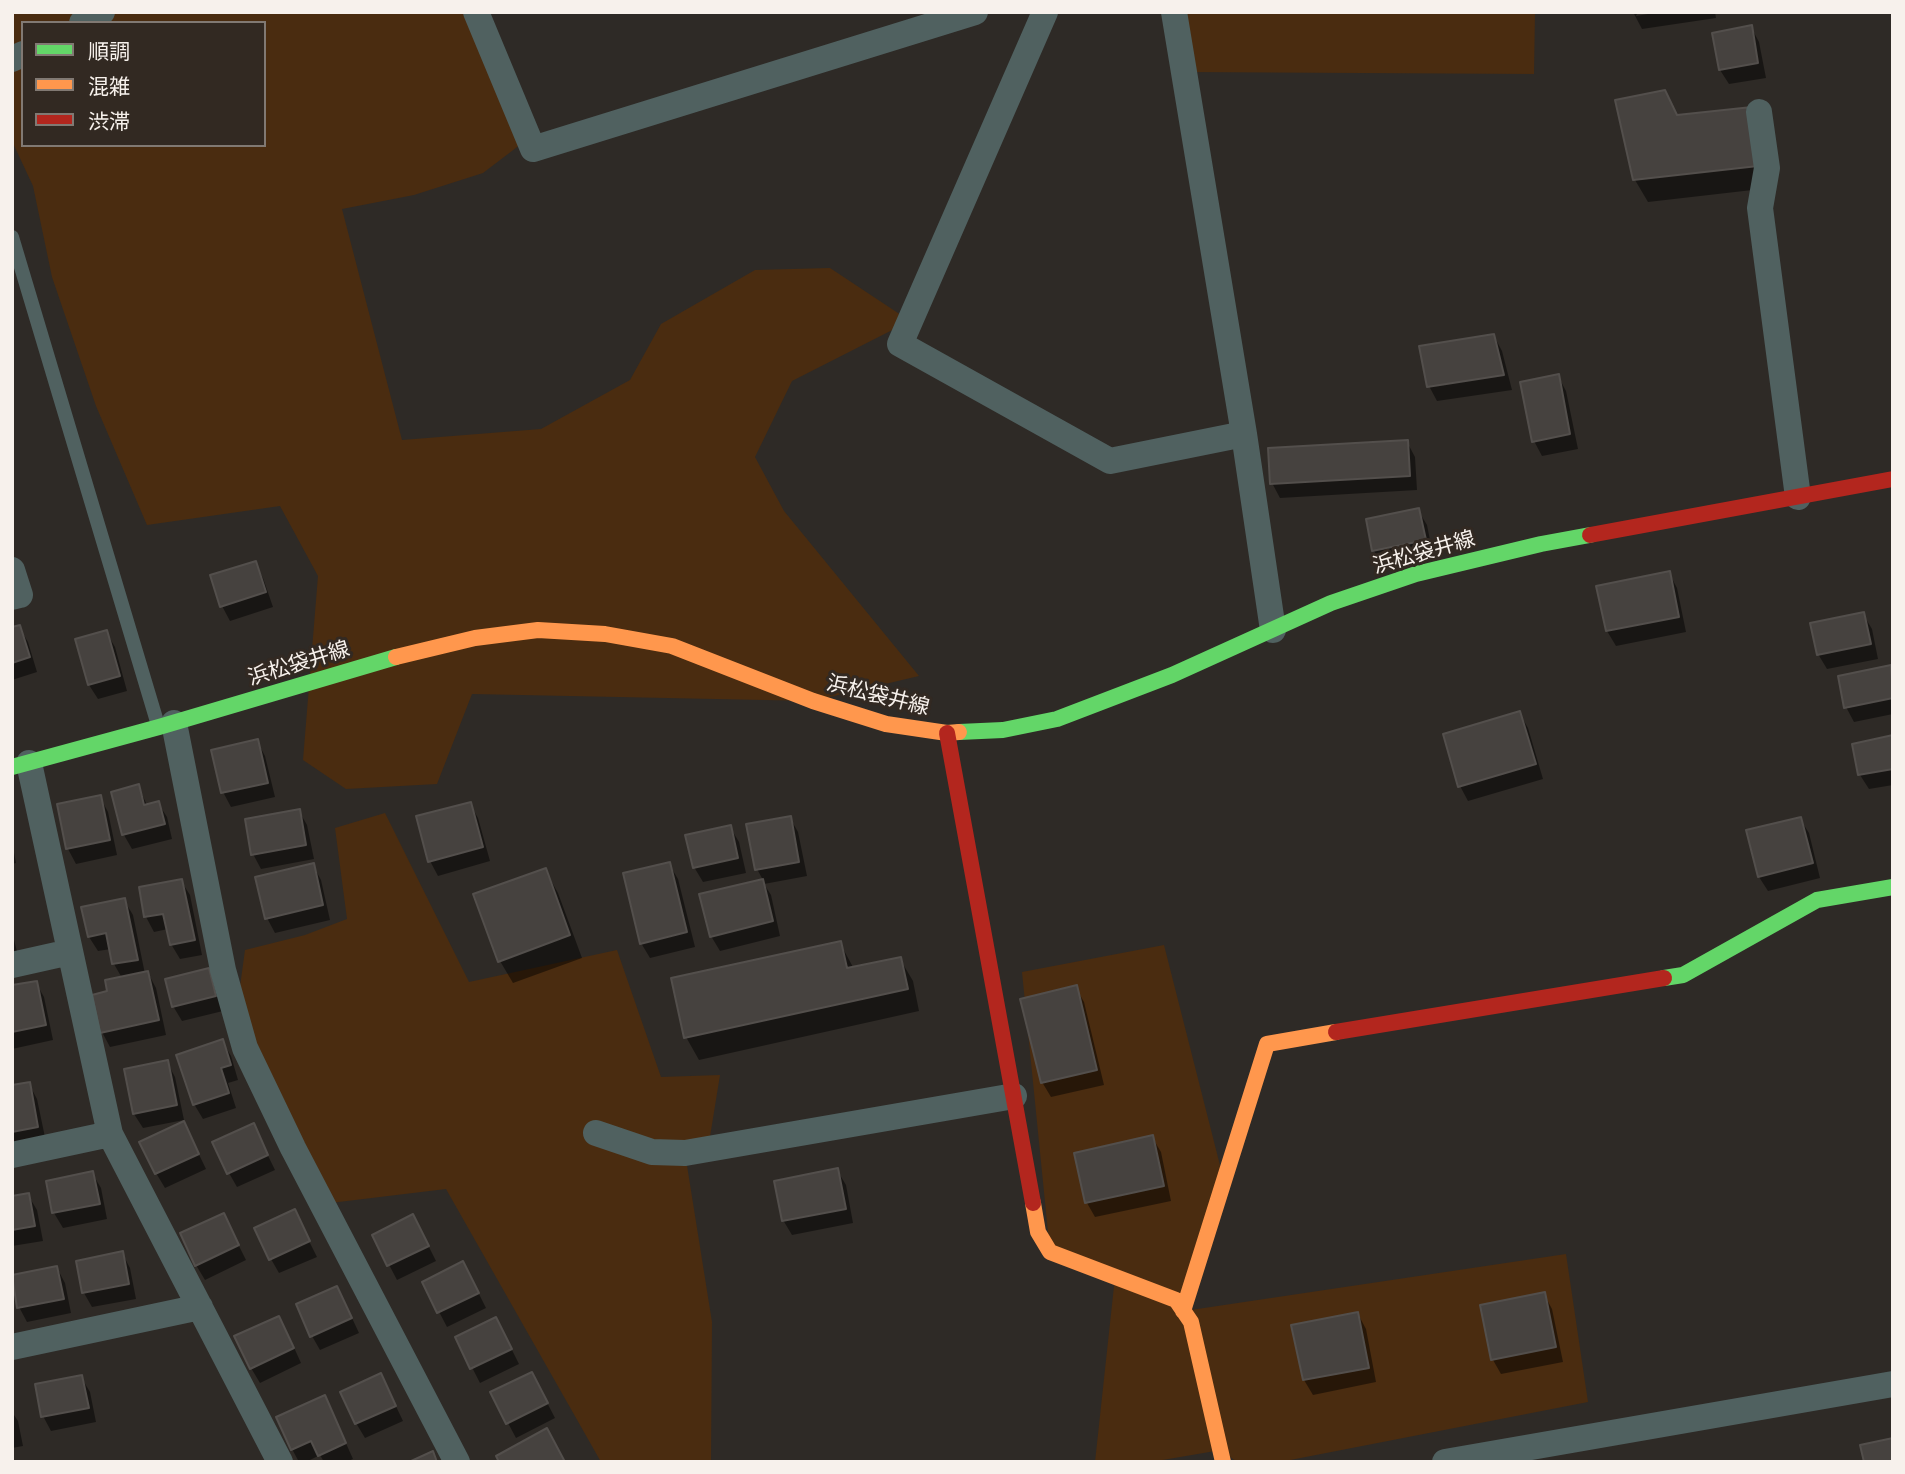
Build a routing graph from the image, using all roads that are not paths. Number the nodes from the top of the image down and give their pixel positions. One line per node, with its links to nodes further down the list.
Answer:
1 (102, 12): 6 (street)
2 (476, 12): 3 (street)
3 (975, 12)
4 (1045, 12): 9 (street)
5 (1174, 12): 9 (street)
6 (86, 21)
7 (1759, 112): 11 (street)
8 (12, 237): 15 (lane)
9 (1244, 434): 14 (street)
10 (1893, 479): 11 (main road, 浜松袋井線)
11 (1798, 497): 14 (main road, 浜松袋井線)
12 (12, 570): 13 (street)
13 (12, 597)
14 (1273, 630): 16 (main road, 浜松袋井線)
15 (167, 725): 16 (main road, 浜松袋井線); 17 (main road, 浜松袋井線); 30 (street)
16 (947, 733): 21 (main road)
17 (21, 765): 19 (street)
18 (1893, 887): 26 (main road)
19 (70, 952): 20 (street); 23 (street)
20 (12, 965)
21 (1014, 1097): 22 (street); 26 (main road)
22 (596, 1133)
23 (110, 1134): 24 (street); 25 (street)
24 (12, 1155)
25 (200, 1307): 27 (street); 29 (street)
26 (1183, 1311): 31 (main road)
27 (12, 1347)
28 (1893, 1384): 32 (street)
29 (281, 1462)
30 (457, 1462)
31 (1223, 1462)
32 (1445, 1462)

